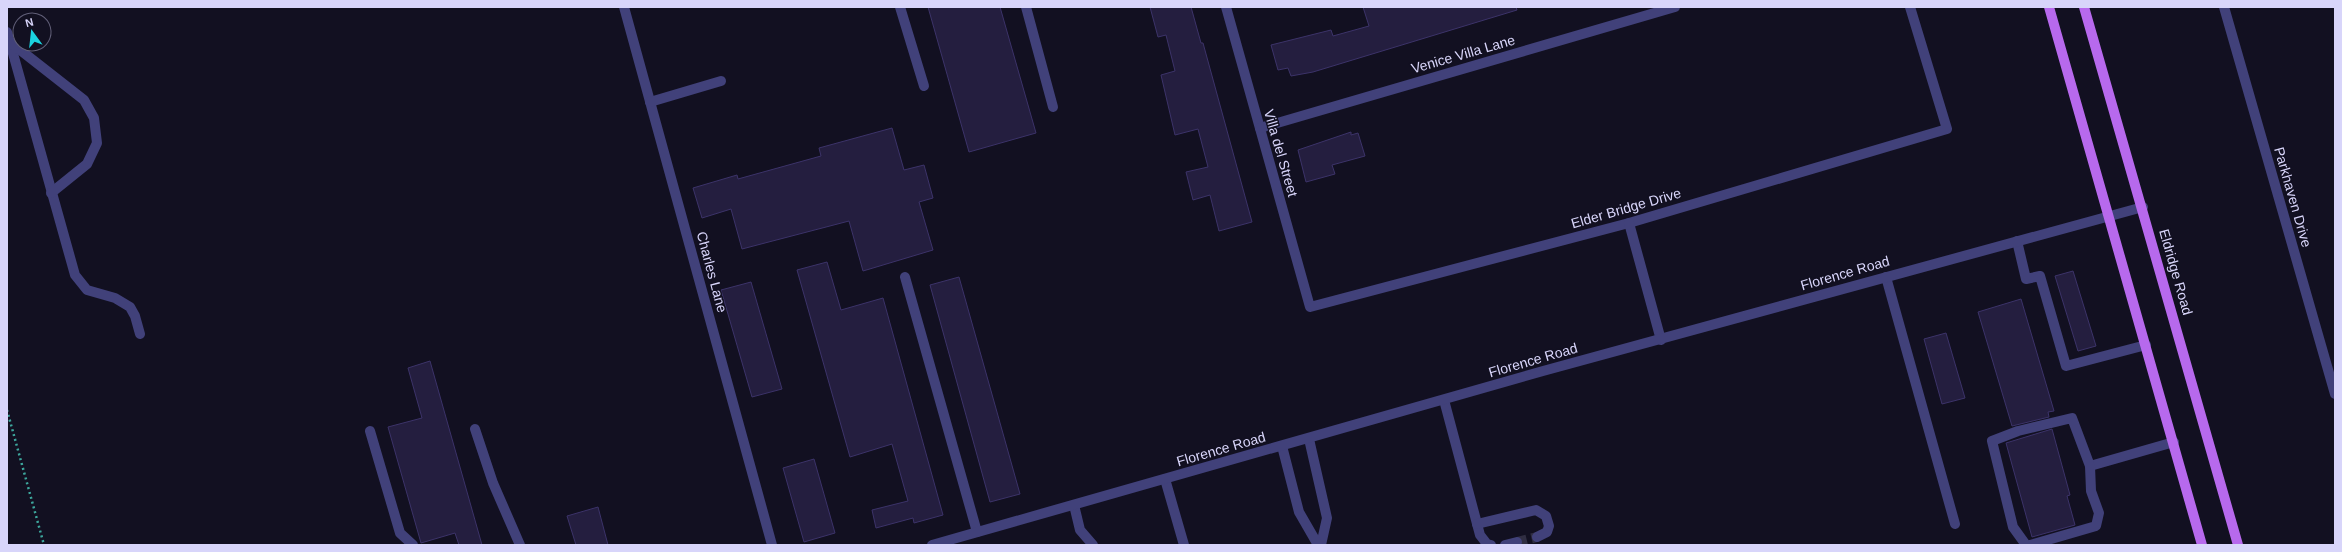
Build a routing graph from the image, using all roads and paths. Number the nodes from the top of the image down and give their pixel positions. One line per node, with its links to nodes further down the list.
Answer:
1 (624, 7): 13 (street, Charles Lane)
2 (900, 7): 12 (street)
3 (1026, 7): 14 (street)
4 (1226, 7): 15 (street, Villa del Street)
5 (1675, 7): 15 (street, Venice Villa Lane)
6 (1910, 7): 19 (street, Elder Bridge Drive)
7 (2049, 7): 18 (main road)
8 (2084, 7): 17 (main road, Eldridge Road)
9 (2224, 7): 27 (street, Parkhaven Drive)
10 (8, 37): 16 (street); 16 (street)
11 (721, 81): 13 (street)
12 (924, 86)
13 (650, 102): 46 (street, Charles Lane)
14 (1053, 107)
15 (1260, 128): 23 (street, Villa del Street)
16 (51, 193): 24 (street)
17 (2142, 207): 18 (street, Florence Road); 56 (main road, Eldridge Road)
18 (2110, 216): 20 (street, Florence Road); 26 (main road)
19 (1629, 223): 23 (street, Elder Bridge Drive); 25 (street)
20 (2017, 241): 21 (street, Florence Road); 26 (street)
21 (1886, 276): 25 (street, Florence Road); 39 (street)
22 (905, 277): 40 (street)
23 (1310, 307)
24 (140, 334)
25 (1661, 340): 28 (street, Florence Road)
26 (2146, 344): 33 (main road)
27 (2335, 394)
28 (1444, 400): 32 (street, Florence Road); 38 (street)
29 (7, 410): 43 (path)
30 (475, 429): 45 (street)
31 (370, 431): 44 (street)
32 (1309, 439): 34 (street, Florence Road); 50 (street)
33 (2174, 442): 35 (street); 55 (main road)
34 (1282, 446): 36 (street, Florence Road); 50 (street)
35 (2090, 466): 53 (street); 54 (street)
36 (1165, 480): 37 (street, Florence Road); 49 (street)
37 (1074, 505): 40 (street, Florence Road); 48 (street)
38 (1477, 524): 41 (street); 51 (street)
39 (1955, 524)
40 (977, 532): 47 (street, Florence Road)
41 (1537, 537)
42 (1518, 542): 52 (street)
43 (44, 545)
44 (413, 545)
45 (520, 545)
46 (772, 545)
47 (932, 545)
48 (1093, 545)
49 (1184, 545)
50 (1319, 545)
51 (1491, 545)
52 (1506, 545)
53 (2026, 545)
54 (2030, 545)
55 (2202, 545)
56 (2238, 545)

